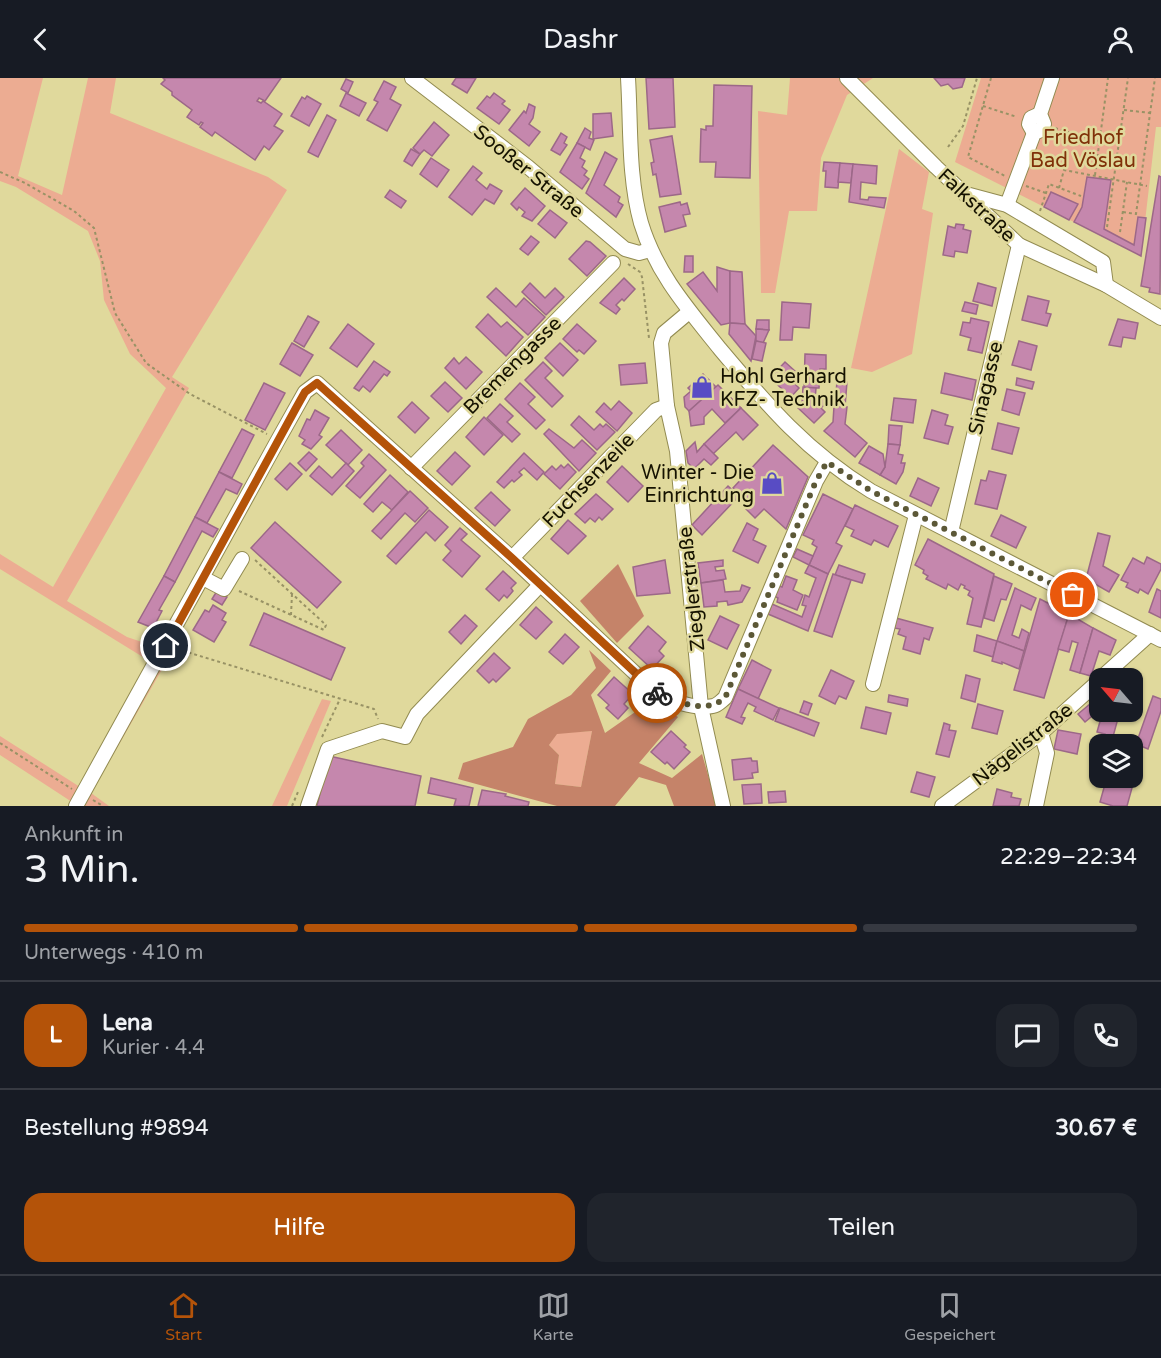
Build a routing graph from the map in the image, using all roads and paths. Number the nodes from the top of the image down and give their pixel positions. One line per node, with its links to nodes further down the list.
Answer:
1 (412, 78): 33 (street, Sooßer Straße)
2 (628, 78): 33 (street)
3 (847, 78): 24 (street, Falkstraße)
4 (977, 78): 15 (path)
5 (991, 78): 10 (path)
6 (1052, 78): 13 (street)
7 (1108, 78): 14 (path)
8 (1128, 78): 11 (path)
9 (1155, 78): 12 (path)
10 (983, 106): 13 (path); 19 (path)
11 (1124, 110): 12 (path); 18 (path)
12 (1151, 113): 21 (path)
13 (1037, 123): 14 (path); 19 (street)
14 (1100, 141): 17 (path)
15 (948, 147)
16 (0, 172): 40 (path)
17 (1095, 175): 18 (path); 23 (path)
18 (1114, 179): 20 (path); 30 (path)
19 (1016, 182): 25 (path); 27 (street)
20 (1127, 182): 21 (path); 28 (path)
21 (1142, 185): 22 (path); 28 (path)
22 (1147, 186)
23 (1059, 188): 25 (path); 26 (path)
24 (964, 193): 27 (street); 32 (street, Falkstraße)
25 (1046, 193): 29 (path)
26 (1080, 196)
27 (1007, 205): 29 (street)
28 (1123, 212): 31 (path)
29 (1035, 222): 35 (street)
30 (1107, 227)
31 (1119, 232)
32 (1019, 245): 35 (street, Falkstraße); 44 (street, Sinagasse)
33 (650, 250): 36 (street)
34 (619, 262): 38 (path); 42 (street, Bremengasse)
35 (1106, 285): 37 (street, Falkstraße)
36 (689, 312): 38 (street); 41 (street)
37 (1161, 318)
38 (661, 344): 39 (street, Zieglerstraße)
39 (667, 406): 46 (street, Fuchsenzeile); 57 (street, Zieglerstraße)
40 (278, 440): 42 (street); 47 (street)
41 (827, 462): 43 (street); 57 (street)
42 (411, 468): 46 (street)
43 (916, 515): 44 (street); 55 (street)
44 (951, 532): 52 (street)
45 (246, 558): 49 (street); 50 (path)
46 (512, 558): 48 (street)
47 (202, 578): 49 (street); 53 (street)
48 (540, 585): 57 (street); 58 (street)
49 (227, 586): 51 (path)
50 (292, 594): 51 (path); 51 (path)
51 (291, 615)
52 (1156, 637): 54 (street, Nägelistraße)
53 (166, 646): 58 (path); 61 (street)
54 (1115, 668)
55 (873, 684)
56 (1089, 689): 59 (street, Nägelistraße)
57 (701, 707): 64 (street, Zieglerstraße)
58 (382, 731): 63 (street)
59 (1041, 733): 65 (street, Nägelistraße); 66 (street)
60 (0, 743): 61 (path)
61 (79, 800): 62 (path)
62 (103, 806)
63 (308, 806)
64 (723, 806)
65 (942, 806)
66 (1036, 806)

